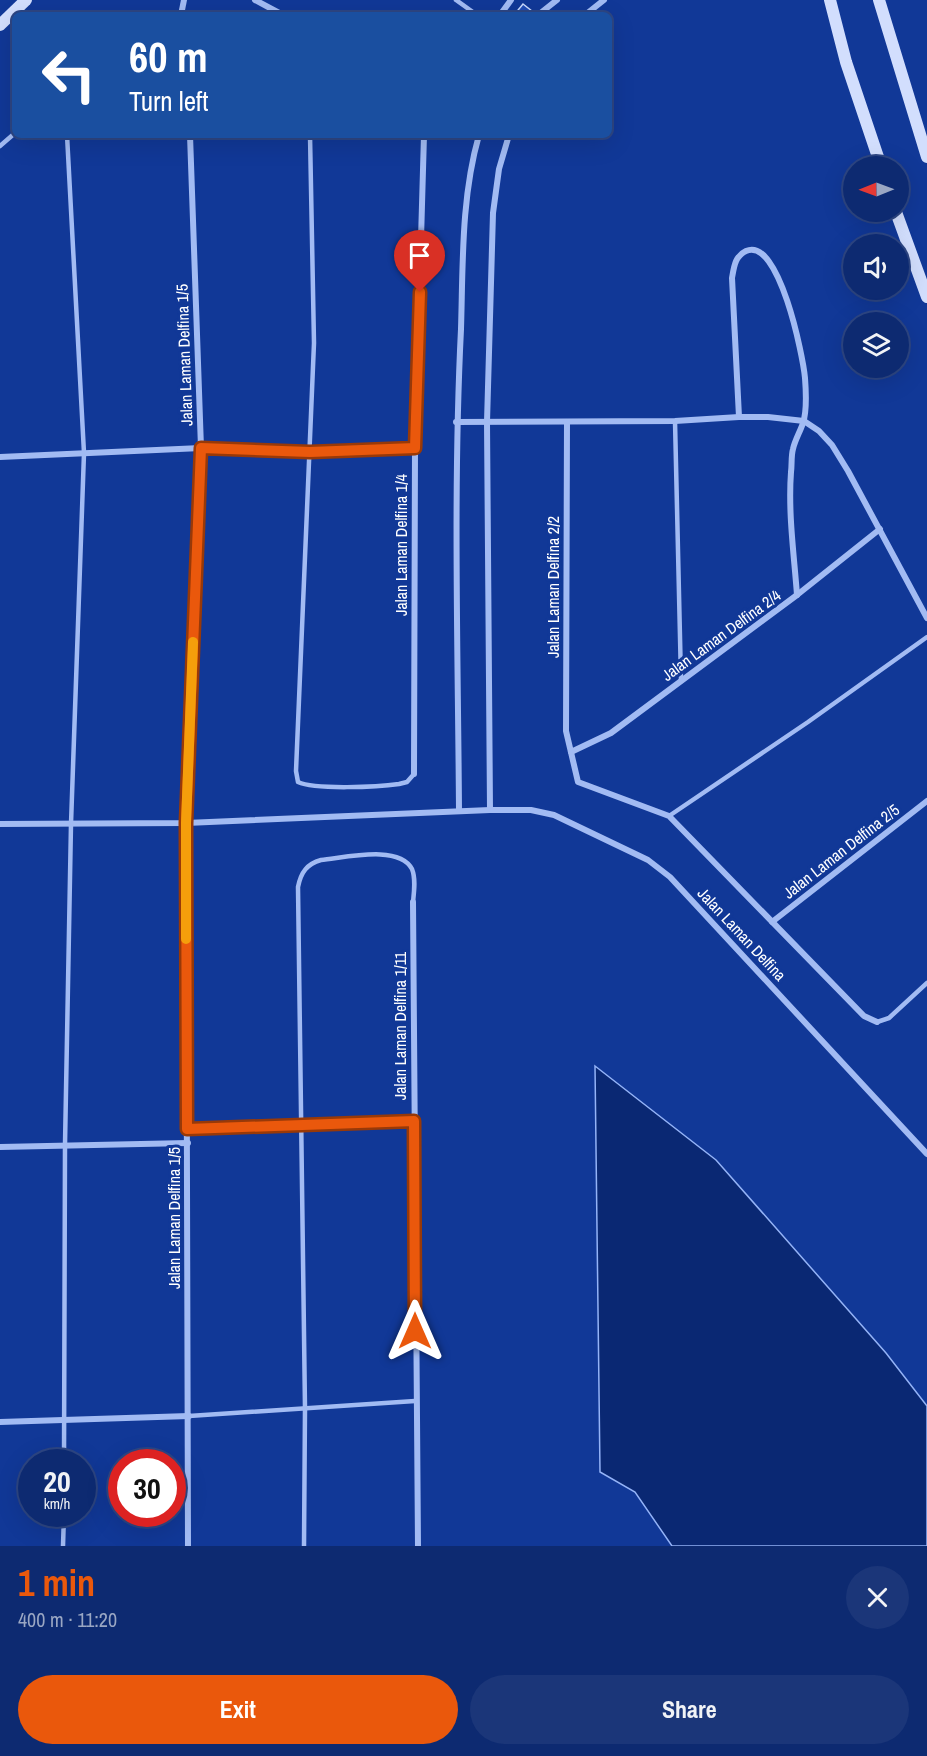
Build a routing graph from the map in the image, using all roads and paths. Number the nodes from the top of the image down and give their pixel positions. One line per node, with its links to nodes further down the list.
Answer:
1 (26, 0): 8 (street)
2 (255, 0): 9 (street)
3 (456, 0): 10 (lane)
4 (557, 0): 11 (street)
5 (604, 0): 12 (street)
6 (830, 0): 23 (street)
7 (879, 0): 24 (street)
8 (14, 12)
9 (277, 12)
10 (473, 12)
11 (542, 12)
12 (589, 12)
13 (12, 13): 14 (street)
14 (0, 25)
15 (12, 136): 22 (lane)
16 (67, 138): 36 (lane)
17 (190, 138): 33 (street, Jalan Laman Delfina 1/5)
18 (310, 138): 35 (lane)
19 (424, 138): 34 (street, Jalan Laman Delfina 1/4)
20 (478, 138): 30 (street)
21 (508, 138): 31 (street)
22 (0, 146)
23 (878, 156)
24 (927, 157)
25 (900, 222): 26 (street)
26 (927, 297)
27 (739, 417): 28 (street); 29 (street); 29 (street)
28 (675, 421): 32 (street); 42 (lane)
29 (804, 421): 38 (street); 39 (street)
30 (456, 422): 31 (street); 47 (street)
31 (487, 422): 32 (street); 46 (street)
32 (567, 422): 43 (street, Jalan Laman Delfina 2/2)
33 (201, 448): 35 (street); 36 (street); 49 (street, Jalan Laman Delfina 1/5)
34 (415, 448): 35 (street); 44 (street, Jalan Laman Delfina 1/4)
35 (310, 452): 44 (lane)
36 (84, 453): 37 (street); 51 (lane)
37 (0, 457)
38 (880, 530): 39 (street, Jalan Laman Delfina 2/4); 40 (street)
39 (797, 595): 42 (street, Jalan Laman Delfina 2/4)
40 (927, 618)
41 (927, 637): 48 (lane)
42 (681, 680): 43 (street, Jalan Laman Delfina 2/4)
43 (571, 752): 48 (street, Jalan Laman Delfina 2/2)
44 (414, 774)
45 (927, 801): 53 (street, Jalan Laman Delfina 2/5)
46 (490, 810): 47 (street, Jalan Laman Delfina); 62 (street, Jalan Laman Delfina)
47 (459, 811): 49 (street, Jalan Laman Delfina)
48 (669, 816): 53 (street)
49 (186, 823): 51 (street, Jalan Laman Delfina); 58 (street, Jalan Laman Delfina 1/5)
50 (0, 824): 51 (street, Jalan Laman Delfina)
51 (71, 824): 60 (lane)
52 (413, 902): 56 (street, Jalan Laman Delfina 1/11); 57 (lane)
53 (772, 922): 55 (street)
54 (927, 983): 55 (lane)
55 (876, 1022)
56 (414, 1121): 57 (street); 63 (street, Jalan Laman Delfina 1/11)
57 (302, 1125): 58 (street); 64 (lane)
58 (187, 1129): 59 (street, Jalan Laman Delfina 1/5)
59 (188, 1143): 60 (street); 65 (street, Jalan Laman Delfina 1/5)
60 (65, 1145): 61 (street); 66 (lane)
61 (0, 1147)
62 (926, 1152)
63 (415, 1401): 64 (lane); 73 (street, Jalan Laman Delfina 1/11)
64 (305, 1407): 65 (lane); 72 (lane)
65 (189, 1416): 66 (street); 71 (street, Jalan Laman Delfina 1/5)
66 (65, 1420): 67 (street); 68 (lane)
67 (0, 1422)
68 (64, 1449)
69 (64, 1527): 70 (lane)
70 (63, 1546)
71 (188, 1546)
72 (304, 1546)
73 (418, 1546)

